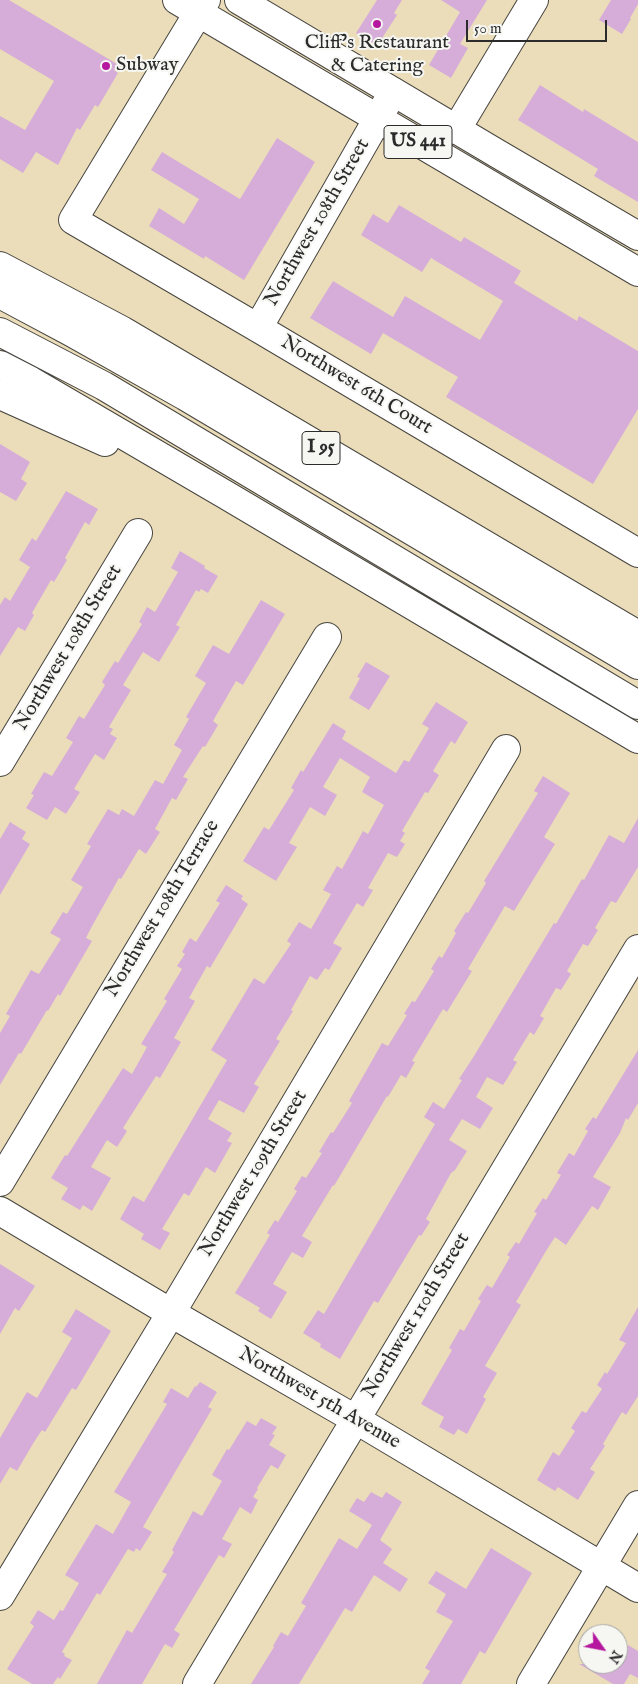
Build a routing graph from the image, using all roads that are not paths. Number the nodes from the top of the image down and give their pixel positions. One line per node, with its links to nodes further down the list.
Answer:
1 (239, 0): 4 (main road, US 441)
2 (534, 0): 6 (main road)
3 (194, 4): 5 (main road, US 441); 13 (main road, Northwest 6th Court)
4 (392, 92): 5 (main road, Northwest 108th Street); 6 (main road, US 441)
5 (377, 118): 7 (main road, US 441); 13 (main road, Northwest 108th Street)
6 (456, 130): 8 (main road, US 441)
7 (567, 229): 9 (main road); 11 (main road, US 441)
8 (638, 236)
9 (638, 256)
10 (0, 266): 20 (main road, I 95)
11 (638, 272)
12 (0, 294): 22 (main road)
13 (258, 328): 19 (main road, Northwest 6th Court)
14 (0, 332): 23 (main road)
15 (0, 364): 17 (main road)
16 (0, 395): 17 (main road)
17 (226, 495): 24 (main road)
18 (138, 534): 26 (main road, Northwest 108th Street)
19 (638, 553)
20 (638, 636)
21 (326, 637): 28 (main road, Northwest 108th Terrace)
22 (638, 665)
23 (638, 705)
24 (638, 739)
25 (506, 749): 30 (main road, Northwest 109th Street)
26 (0, 762)
27 (638, 948): 31 (main road, Northwest 110th Street)
28 (0, 1182)
29 (0, 1211): 30 (main road, Northwest 5th Avenue)
30 (171, 1313): 31 (main road, Northwest 5th Avenue); 35 (main road, Northwest 109th Street)
31 (355, 1420): 33 (main road, Northwest 5th Avenue); 36 (main road, Northwest 110th Street)
32 (638, 1505): 33 (main road)
33 (601, 1566): 34 (main road, Northwest 5th Avenue); 37 (main road)
34 (638, 1588)
35 (0, 1596)
36 (197, 1684)
37 (531, 1684)

